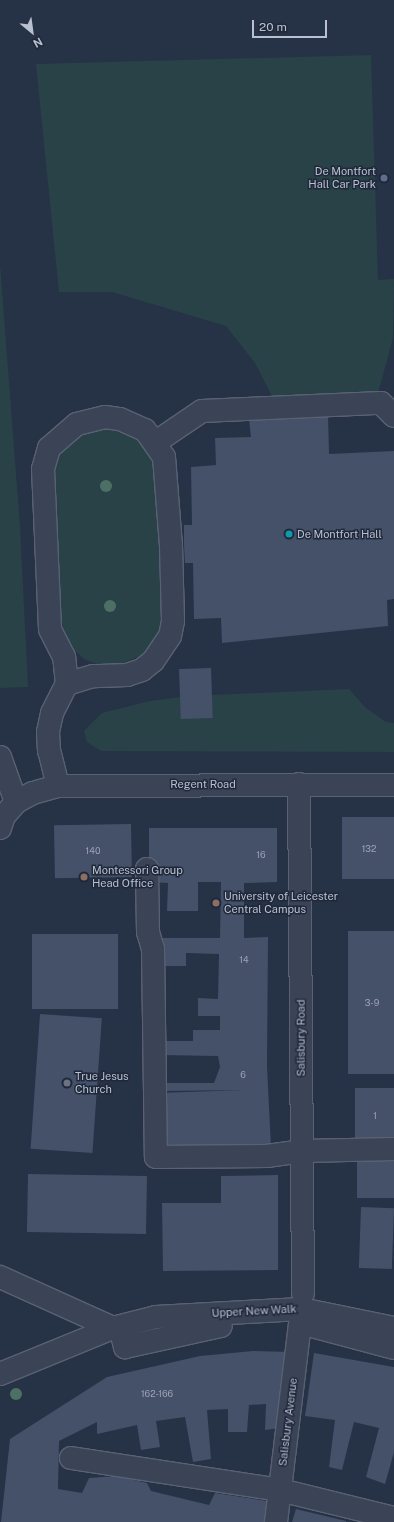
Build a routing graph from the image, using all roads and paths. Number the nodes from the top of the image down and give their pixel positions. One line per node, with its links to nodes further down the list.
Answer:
1 (394, 416): 2 (street)
2 (156, 442): 3 (street); 3 (street)
3 (67, 684): 7 (street)
4 (0, 757): 8 (street)
5 (299, 784): 6 (street, Regent Road); 7 (street, Regent Road); 12 (street, Salisbury Road)
6 (394, 785)
7 (58, 786): 8 (street, Regent Road)
8 (16, 802): 9 (street)
9 (0, 828)
10 (147, 869): 12 (street)
11 (394, 1149): 12 (street)
12 (302, 1151): 14 (street, Salisbury Road)
13 (0, 1277): 16 (street)
14 (302, 1293)
15 (300, 1323): 16 (street); 18 (street); 21 (street, Salisbury Avenue)
16 (117, 1328): 17 (street, Upper New Walk); 19 (street, Upper New Walk)
17 (394, 1328)
18 (394, 1348)
19 (0, 1374)
20 (71, 1458): 21 (street)
21 (280, 1490): 22 (street); 23 (street, Salisbury Avenue)
22 (394, 1518)
23 (276, 1522)

